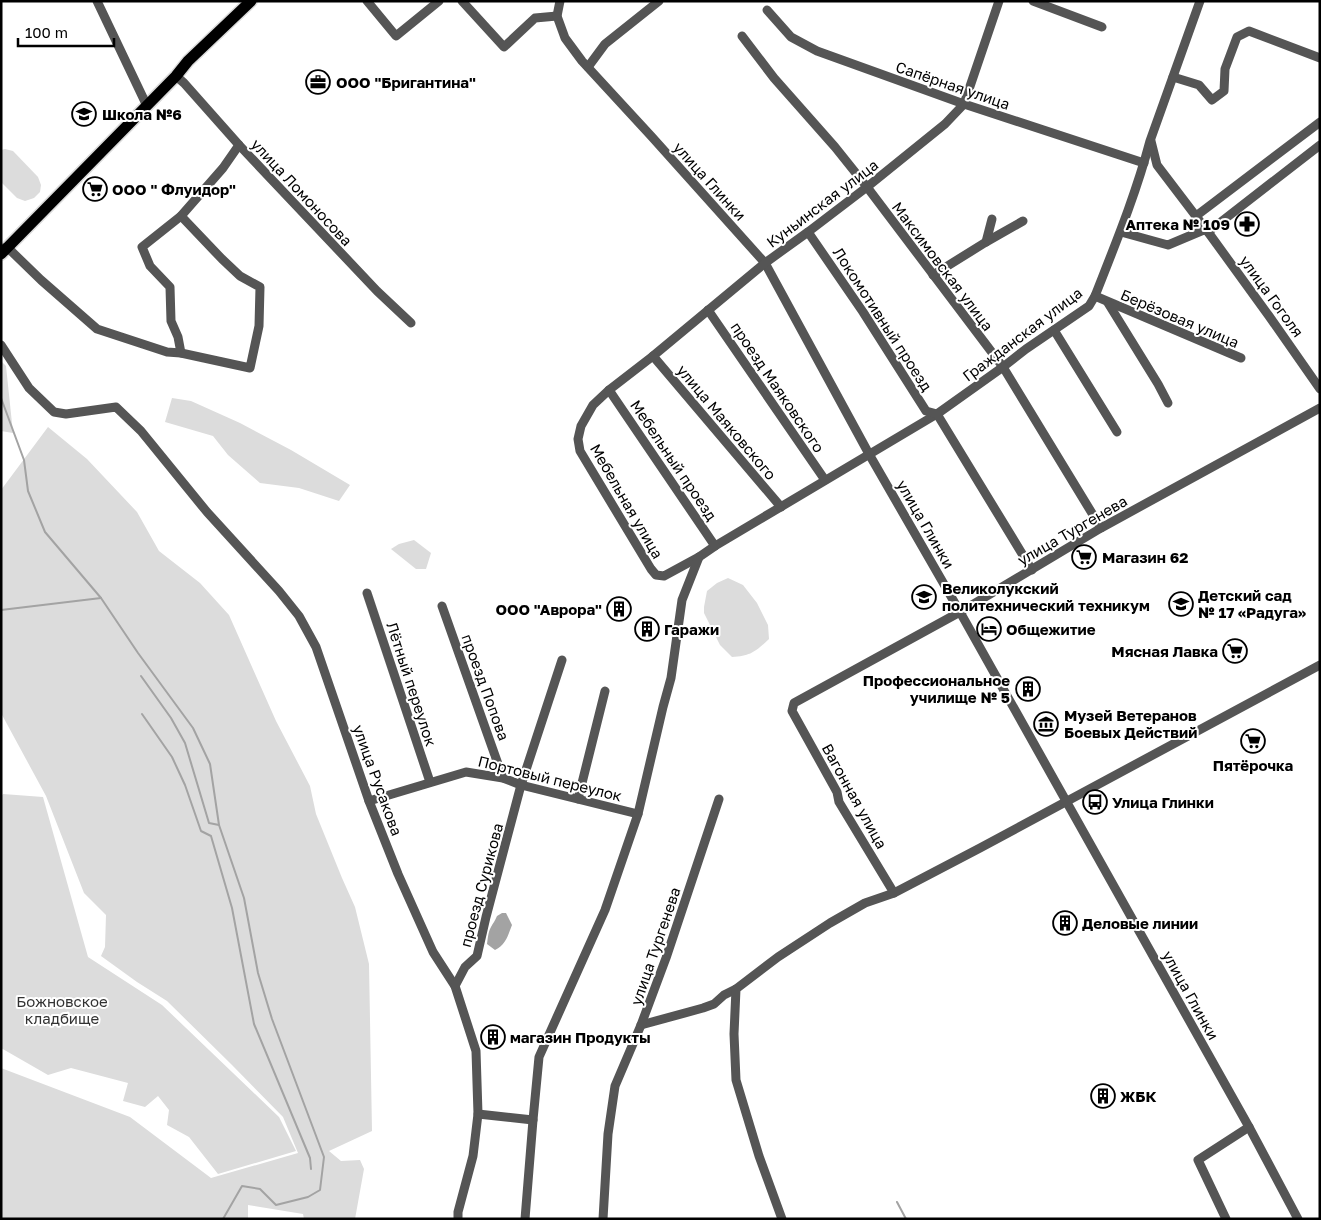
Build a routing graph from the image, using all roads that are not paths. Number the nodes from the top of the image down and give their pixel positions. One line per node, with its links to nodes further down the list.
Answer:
1 (98, 1): 20 (street)
2 (251, 1): 17 (main road)
3 (367, 1): 4 (street)
4 (439, 1)
5 (462, 1): 12 (street)
6 (560, 1): 12 (street)
7 (659, 1): 16 (street)
8 (1000, 1): 19 (street, Куньинская улица)
9 (1033, 1): 13 (street)
10 (1200, 1): 18 (street, Гражданская улица)
11 (767, 10): 19 (street, Сапёрная улица)
12 (557, 16): 16 (street, улица Глинки)
13 (1102, 27)
14 (742, 36): 26 (street, Максимовская улица)
15 (1320, 58): 18 (street)
16 (588, 67): 36 (street, улица Глинки)
17 (176, 76): 20 (main road); 23 (street, улица Ломоносова)
18 (1173, 77): 22 (street, Гражданская улица)
19 (964, 104): 25 (street, Сапёрная улица); 26 (street, Куньинская улица)
20 (147, 106): 35 (main road)
21 (1320, 122): 28 (street)
22 (1150, 141): 25 (street, Гражданская улица); 28 (street, улица Гоголя)
23 (239, 145): 27 (street); 41 (street, улица Ломоносова)
24 (1320, 145): 31 (street)
25 (1144, 163): 33 (street, Гражданская улица)
26 (867, 187): 32 (street, Куньинская улица); 37 (street, Максимовская улица)
27 (181, 216): 44 (street); 44 (street)
28 (1198, 218): 31 (street, улица Гоголя)
29 (992, 219): 34 (street)
30 (1023, 221): 34 (street)
31 (1207, 230): 33 (street); 48 (street, улица Гоголя)
32 (808, 232): 36 (street, Куньинская улица); 52 (street, Локомотивный проезд)
33 (1121, 232): 38 (street, Гражданская улица)
34 (986, 242): 37 (street)
35 (3, 250): 44 (street)
36 (765, 263): 40 (street, Куньинская улица); 55 (street, улица Глинки)
37 (933, 275): 47 (street, Максимовская улица)
38 (1095, 296): 39 (street, Берёзовая улица); 42 (street, Гражданская улица)
39 (1108, 302): 46 (street, Берёзовая улица); 50 (street, Берёзовая улица)
40 (708, 310): 45 (street, Куньинская улица); 56 (street, проезд Маяковского)
41 (410, 323)
42 (1054, 330): 47 (street, Гражданская улица); 53 (street)
43 (1, 345): 75 (street, улица Русакова)
44 (180, 353)
45 (653, 356): 49 (street, Куньинская улица); 57 (street, улица Маяковского)
46 (1242, 358)
47 (1003, 367): 52 (street, Гражданская улица); 58 (street, Максимовская улица)
48 (1320, 389)
49 (609, 390): 54 (street, Куньинская улица); 59 (street, Мебельный проезд)
50 (1168, 403)
51 (1320, 408): 58 (street, улица Тургенева)
52 (936, 414): 55 (street, Гражданская улица); 61 (street, Локомотивный проезд)
53 (1117, 432)
54 (578, 440): 62 (street, Мебельная улица)
55 (869, 454): 56 (street, Гражданская улица); 65 (street, улица Глинки)
56 (825, 480): 57 (street, Гражданская улица)
57 (781, 507): 59 (street, Гражданская улица)
58 (1101, 528): 61 (street, улица Тургенева)
59 (715, 546): 60 (street, Гражданская улица)
60 (698, 557): 62 (street, Гражданская улица); 77 (street)
61 (1032, 570): 65 (street, улица Тургенева)
62 (656, 575)
63 (367, 593): 71 (street, Лётный переулок)
64 (442, 606): 70 (street, проезд Попова)
65 (960, 612): 69 (street, улица Тургенева); 76 (street, улица Глинки)
66 (562, 660): 72 (street, проезд Попова)
67 (1320, 665): 76 (street)
68 (605, 692): 73 (street)
69 (792, 711): 78 (street, Вагонная улица)
70 (503, 778): 71 (street, Портовый переулок); 72 (street, Портовый переулок)
71 (430, 782): 75 (street, Портовый переулок)
72 (521, 785): 73 (street, Портовый переулок); 79 (street, проезд Сурикова)
73 (578, 799): 77 (street, Портовый переулок)
74 (719, 799): 81 (street, улица Тургенева)
75 (369, 801): 79 (street, улица Русакова)
76 (1066, 801): 78 (street); 84 (street, улица Глинки)
77 (638, 814): 83 (street)
78 (894, 893): 80 (street)
79 (455, 986): 82 (street, улица Русакова)
80 (736, 989): 81 (street); 88 (street)
81 (641, 1025): 87 (street, улица Тургенева)
82 (478, 1114): 83 (street); 85 (street, улица Русакова)
83 (533, 1120): 86 (street)
84 (1249, 1127): 89 (street); 90 (street, улица Глинки)
85 (458, 1219)
86 (525, 1219)
87 (603, 1219)
88 (782, 1219)
89 (1226, 1219)
90 (1298, 1219)

